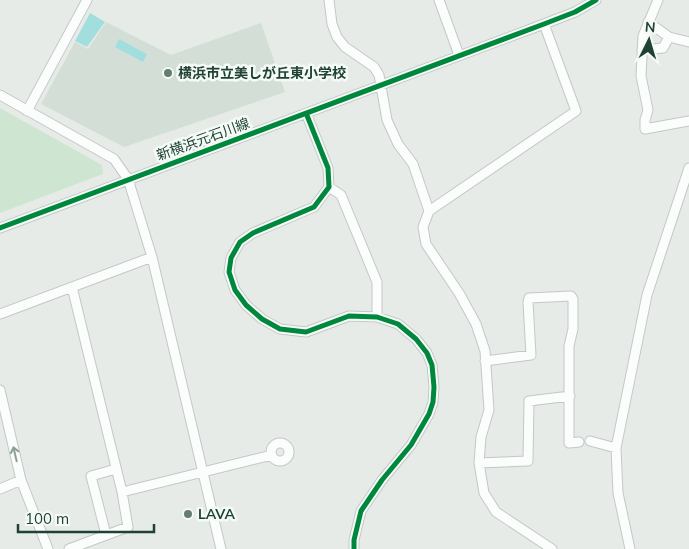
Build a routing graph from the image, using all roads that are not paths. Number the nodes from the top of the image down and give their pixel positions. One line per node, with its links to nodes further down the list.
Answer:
1 (87, 0): 14 (street)
2 (329, 0): 12 (street)
3 (439, 0): 11 (street)
4 (596, 0): 7 (street, 新横浜元石川線)
5 (658, 0): 6 (street)
6 (648, 22): 8 (street); 10 (street)
7 (544, 24): 11 (street, 新横浜元石川線); 20 (street)
8 (669, 37): 9 (street); 10 (street)
9 (689, 42)
10 (642, 50): 16 (street)
11 (459, 56): 12 (street, 新横浜元石川線)
12 (381, 86): 15 (street, 新横浜元石川線); 20 (street)
13 (0, 95): 14 (street)
14 (27, 110): 18 (street)
15 (306, 113): 18 (street, 新横浜元石川線); 19 (street)
16 (689, 120)
17 (689, 168): 31 (street)
18 (128, 179): 21 (street, 新横浜元石川線); 22 (street)
19 (329, 187): 25 (street); 25 (street)
20 (430, 212): 26 (street)
21 (0, 228)
22 (152, 257): 23 (street); 35 (street)
23 (72, 287): 24 (street); 34 (street)
24 (0, 314)
25 (377, 316): 43 (street)
26 (485, 361): 28 (street); 33 (street)
27 (0, 390): 36 (street, one-way to 27)
28 (570, 396): 30 (street); 33 (street)
29 (590, 441): 31 (street)
30 (579, 442)
31 (616, 448): 45 (street)
32 (272, 455): 35 (street)
33 (479, 463): 44 (street)
34 (116, 468): 38 (street); 39 (street)
35 (203, 472): 38 (street); 42 (street)
36 (21, 480): 37 (street); 40 (street)
37 (0, 488)
38 (122, 492): 39 (street)
39 (106, 535): 41 (street)
40 (48, 549)
41 (70, 549)
42 (221, 549)
43 (354, 549)
44 (552, 549)
45 (630, 549)

